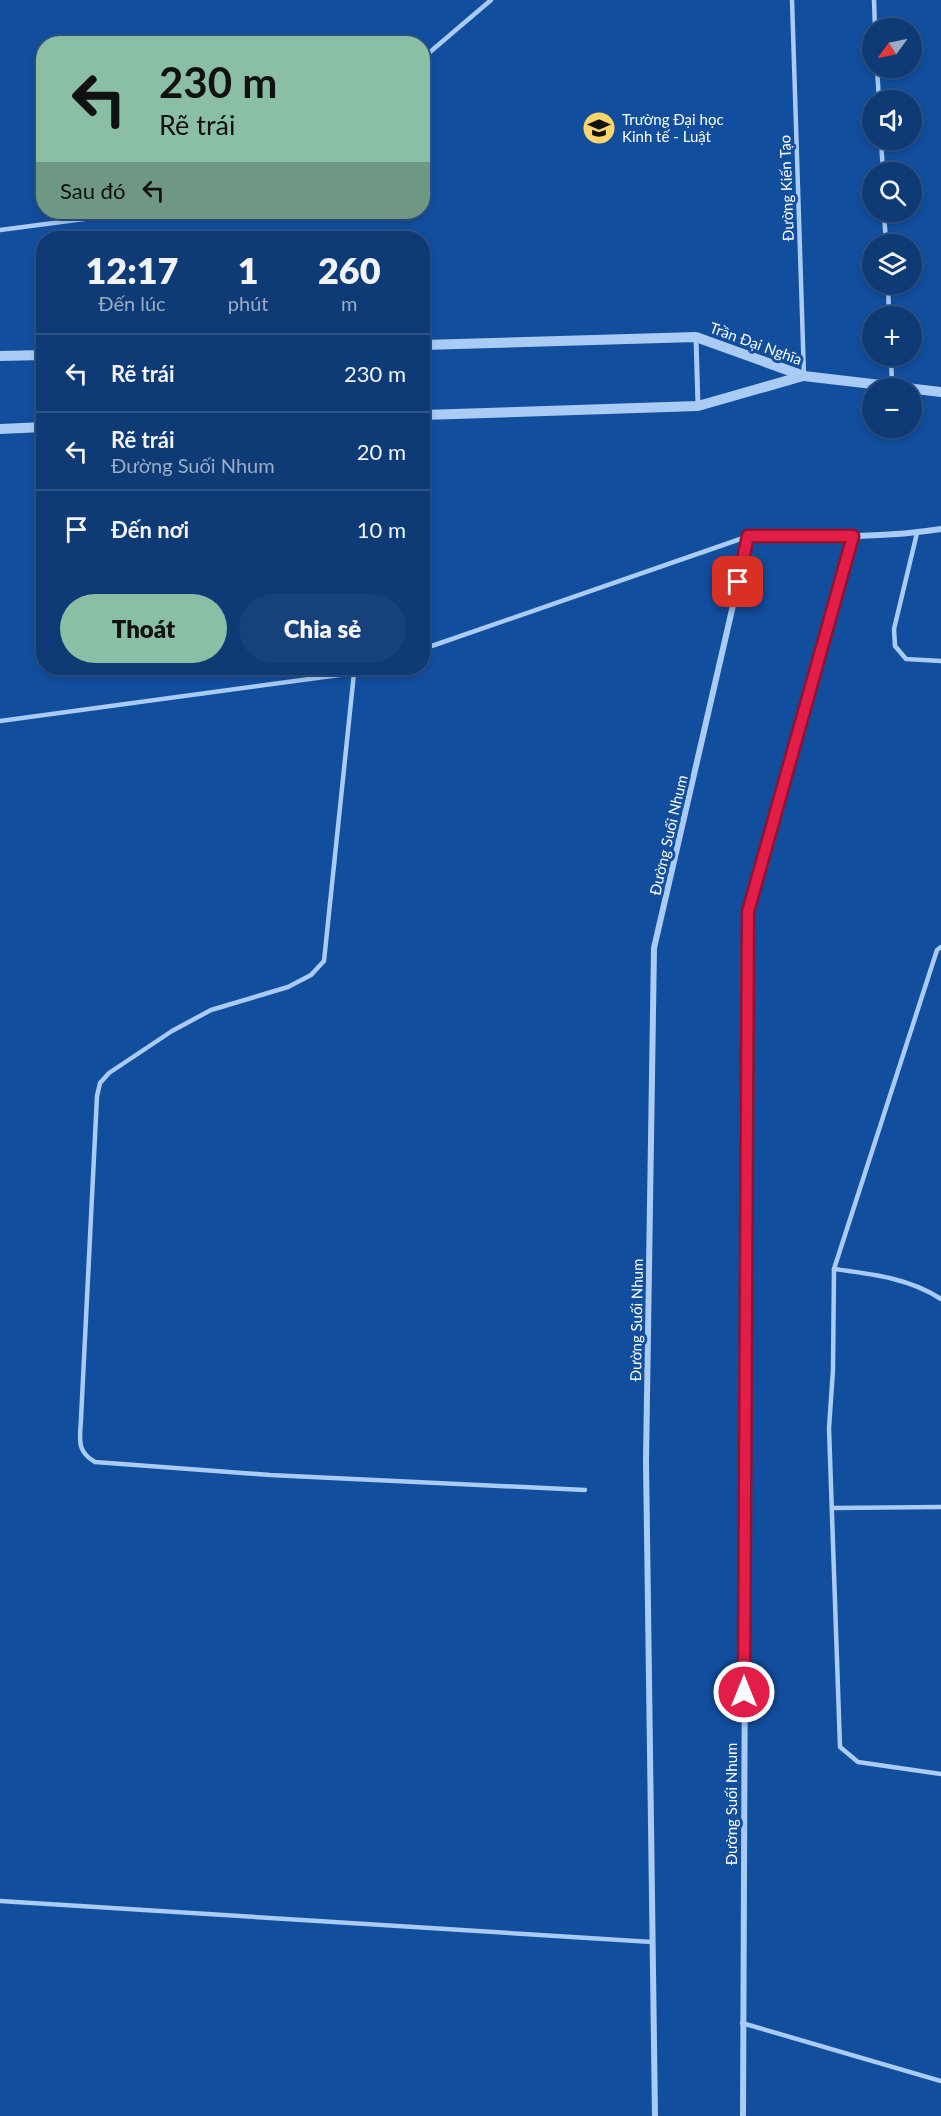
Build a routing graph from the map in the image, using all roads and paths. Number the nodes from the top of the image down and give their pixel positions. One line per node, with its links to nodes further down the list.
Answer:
1 (491, 0): 5 (lane)
2 (792, 0): 12 (lane, Đường Kiến Tạo)
3 (874, 0): 4 (lane)
4 (875, 18)
5 (430, 52)
6 (84, 219): 7 (lane)
7 (0, 230)
8 (696, 338): 9 (street, Trần Đại Nghĩa); 12 (street, Trần Đại Nghĩa); 16 (street)
9 (430, 345)
10 (36, 355): 11 (street)
11 (0, 356)
12 (804, 376): 13 (street); 16 (street, Trần Đại Nghĩa)
13 (862, 383)
14 (922, 390): 15 (street)
15 (941, 392)
16 (698, 406): 17 (street, Trần Đại Nghĩa)
17 (430, 415)
18 (36, 427): 19 (street)
19 (0, 429)
20 (941, 529): 21 (street)
21 (917, 533): 23 (street); 25 (lane)
22 (748, 536): 23 (street); 24 (lane); 37 (street, Đường Suối Nhum)
23 (853, 536): 38 (street, Đường Suối Nhum)
24 (430, 647)
25 (941, 661)
26 (339, 675): 28 (lane)
27 (354, 675): 32 (lane)
28 (0, 721)
29 (941, 947): 30 (lane)
30 (834, 1269): 31 (lane); 34 (lane)
31 (941, 1299)
32 (585, 1490)
33 (941, 1507): 34 (lane)
34 (832, 1508): 35 (lane)
35 (941, 1774)
36 (0, 1901): 37 (lane)
37 (652, 1942): 40 (street, Đường Suối Nhum)
38 (742, 2023): 39 (lane); 41 (street, Đường Suối Nhum)
39 (941, 2081)
40 (655, 2116)
41 (743, 2116)

